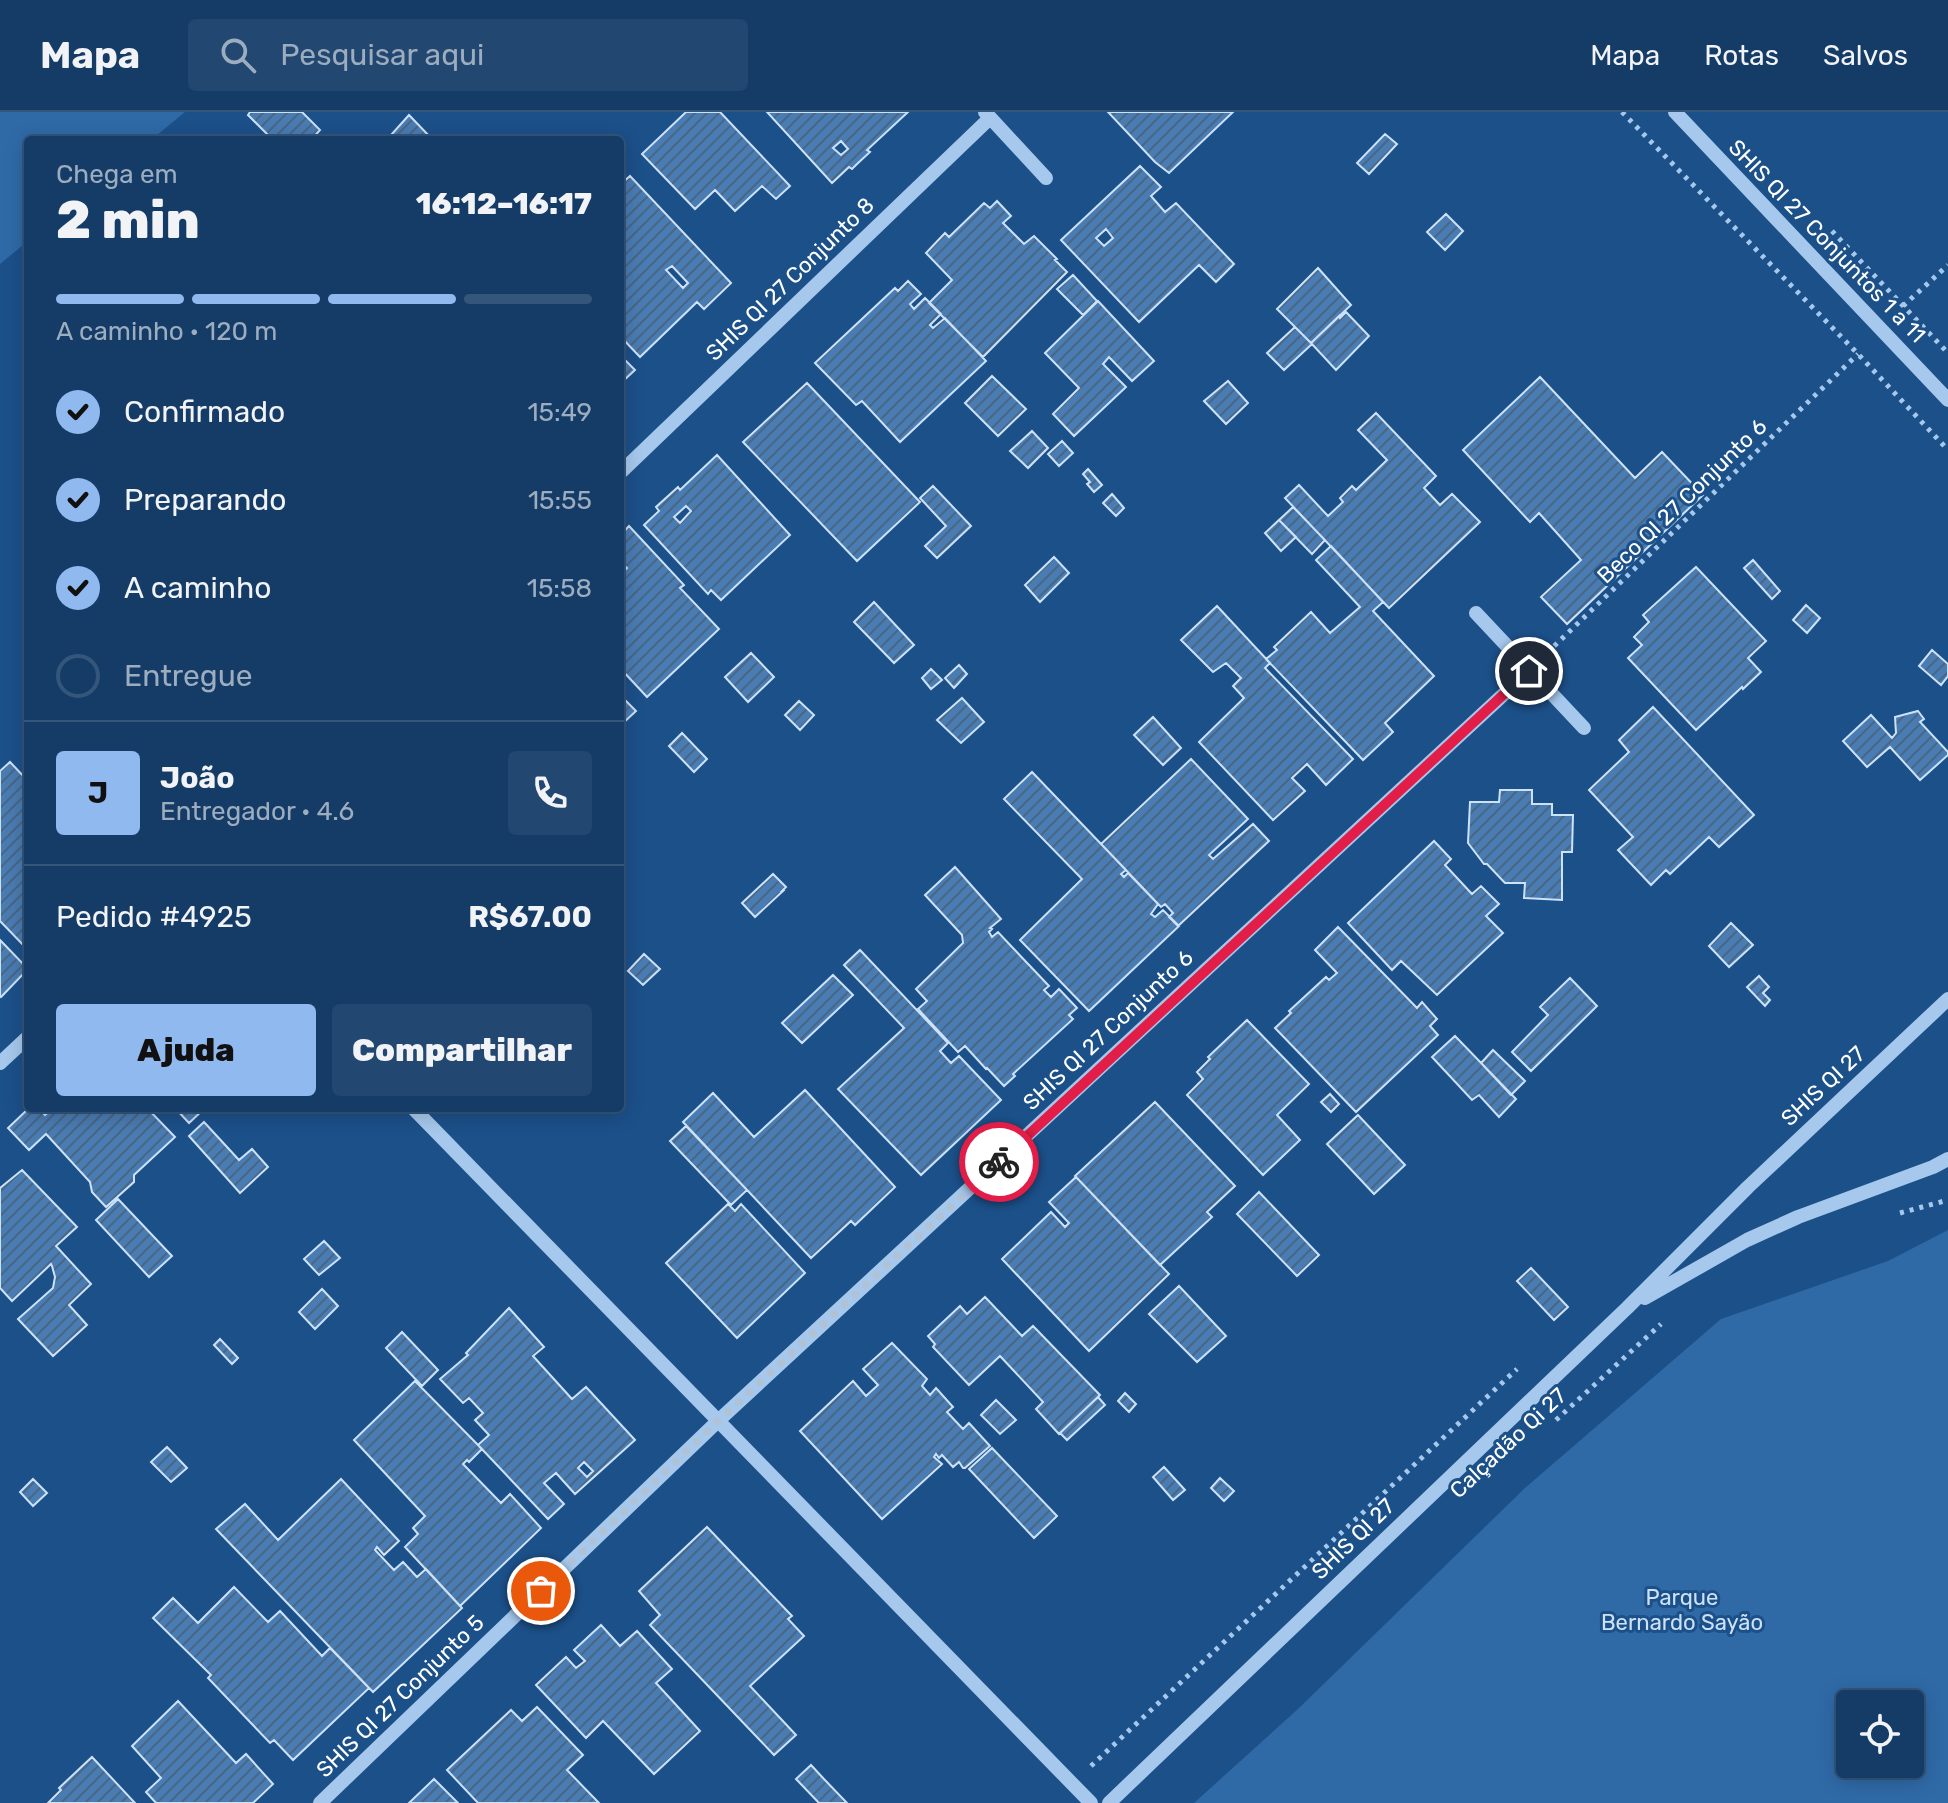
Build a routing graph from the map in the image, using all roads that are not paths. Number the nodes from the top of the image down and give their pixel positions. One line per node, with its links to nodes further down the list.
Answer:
1 (1675, 112): 4 (street, SHIS QI 27 Conjuntos 1 a 11)
2 (987, 115): 3 (street); 5 (street, SHIS QI 27 Conjunto 8)
3 (1046, 178)
4 (1948, 400)
5 (624, 469)
6 (1476, 613): 7 (street)
7 (1529, 671): 8 (street); 15 (street, SHIS QI 27 Conjunto 6)
8 (1584, 728)
9 (1948, 999): 14 (street, SHIS QI 27)
10 (24, 1041): 11 (street)
11 (0, 1063)
12 (417, 1112): 15 (street)
13 (1948, 1159): 14 (street, SHIS QI 27)
14 (1627, 1308): 18 (street, SHIS QI 27)
15 (718, 1421): 16 (street, SHIS QI 27 Conjunto 5); 17 (street)
16 (320, 1803)
17 (1091, 1803)
18 (1109, 1803)

